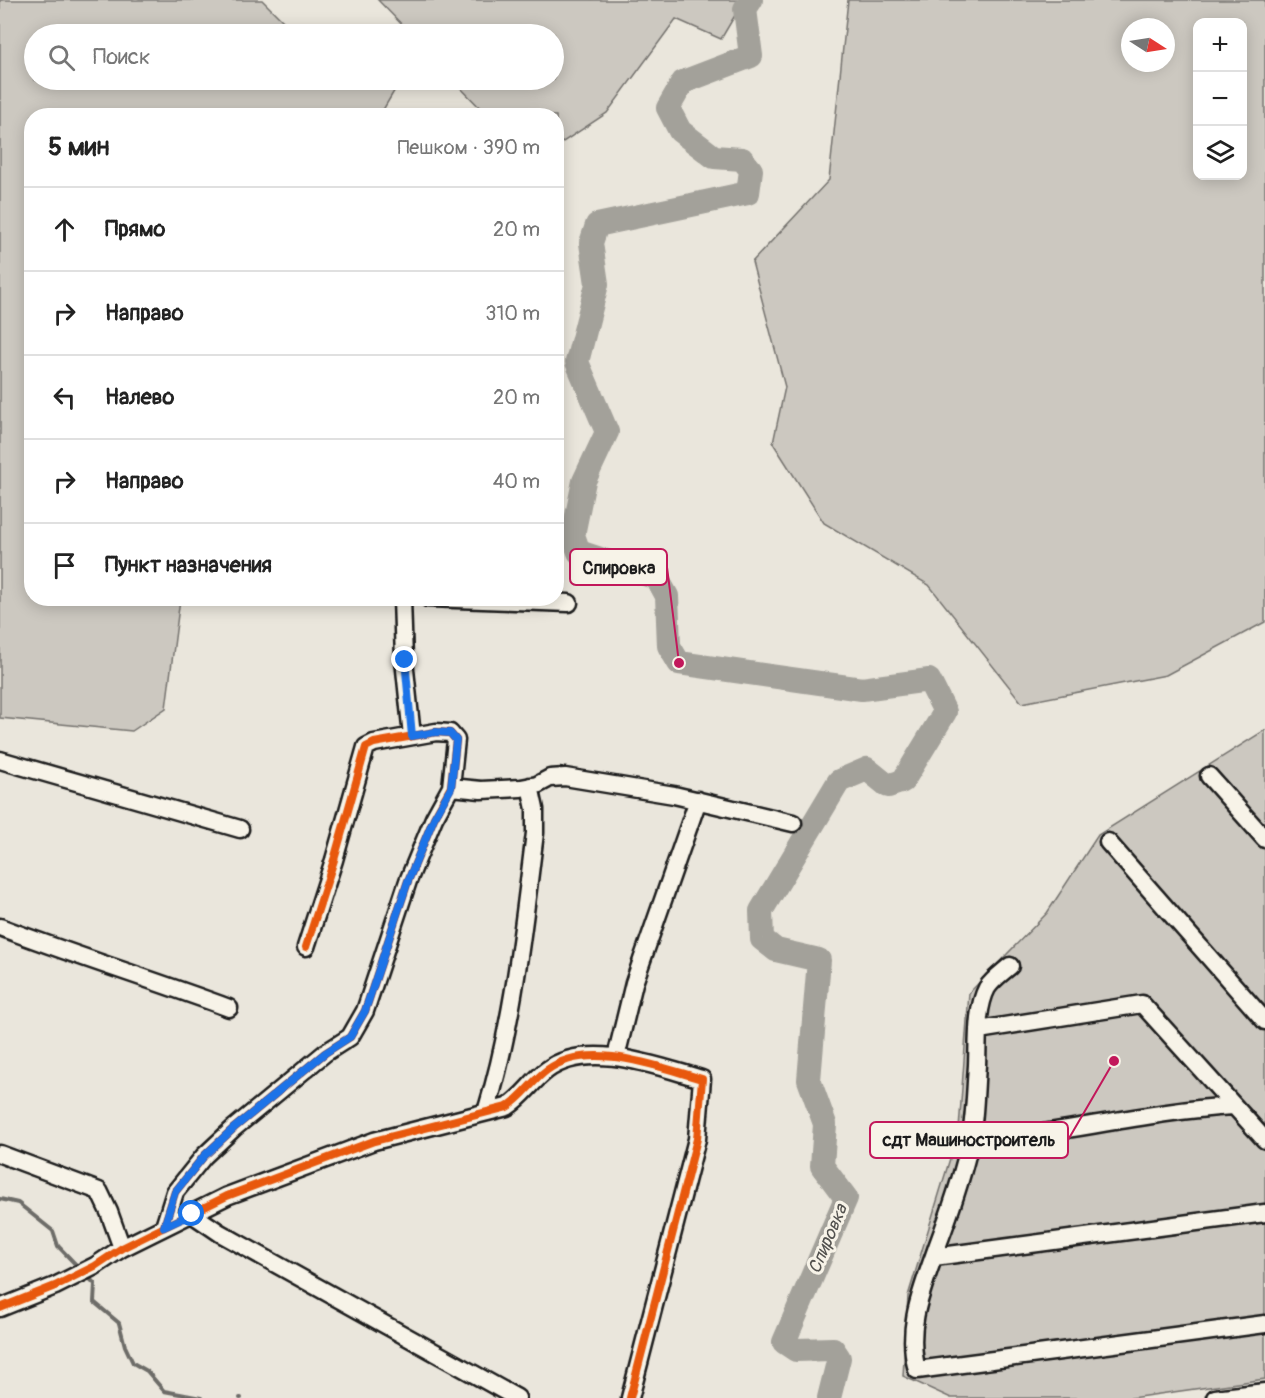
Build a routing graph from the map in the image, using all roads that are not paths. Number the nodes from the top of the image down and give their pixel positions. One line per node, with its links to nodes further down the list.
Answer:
1 (564, 603): 2 (street)
2 (569, 603)
3 (402, 606): 4 (street)
4 (412, 736): 8 (street); 15 (street)
5 (0, 760): 11 (street)
6 (1209, 776): 12 (street)
7 (530, 786): 8 (street); 9 (street); 22 (street)
8 (451, 788): 28 (street)
9 (698, 800): 10 (street); 20 (street)
10 (793, 823)
11 (240, 829)
12 (1265, 838)
13 (1108, 842): 18 (street)
14 (0, 927): 17 (street)
15 (306, 947)
16 (1010, 966): 19 (street)
17 (229, 1008)
18 (1265, 1021)
19 (979, 1030): 21 (street); 24 (street)
20 (616, 1057): 22 (street); 35 (street)
21 (1234, 1106): 23 (street); 24 (street)
22 (486, 1112): 27 (street)
23 (1265, 1140)
24 (970, 1142): 30 (street)
25 (0, 1154): 29 (street)
26 (1265, 1212): 30 (street)
27 (192, 1214): 28 (street); 34 (street)
28 (164, 1227): 29 (street)
29 (122, 1248): 31 (street)
30 (934, 1257): 32 (street)
31 (0, 1308)
32 (1265, 1324)
33 (1265, 1392): 36 (street)
34 (517, 1398)
35 (630, 1398)
36 (1215, 1398)

